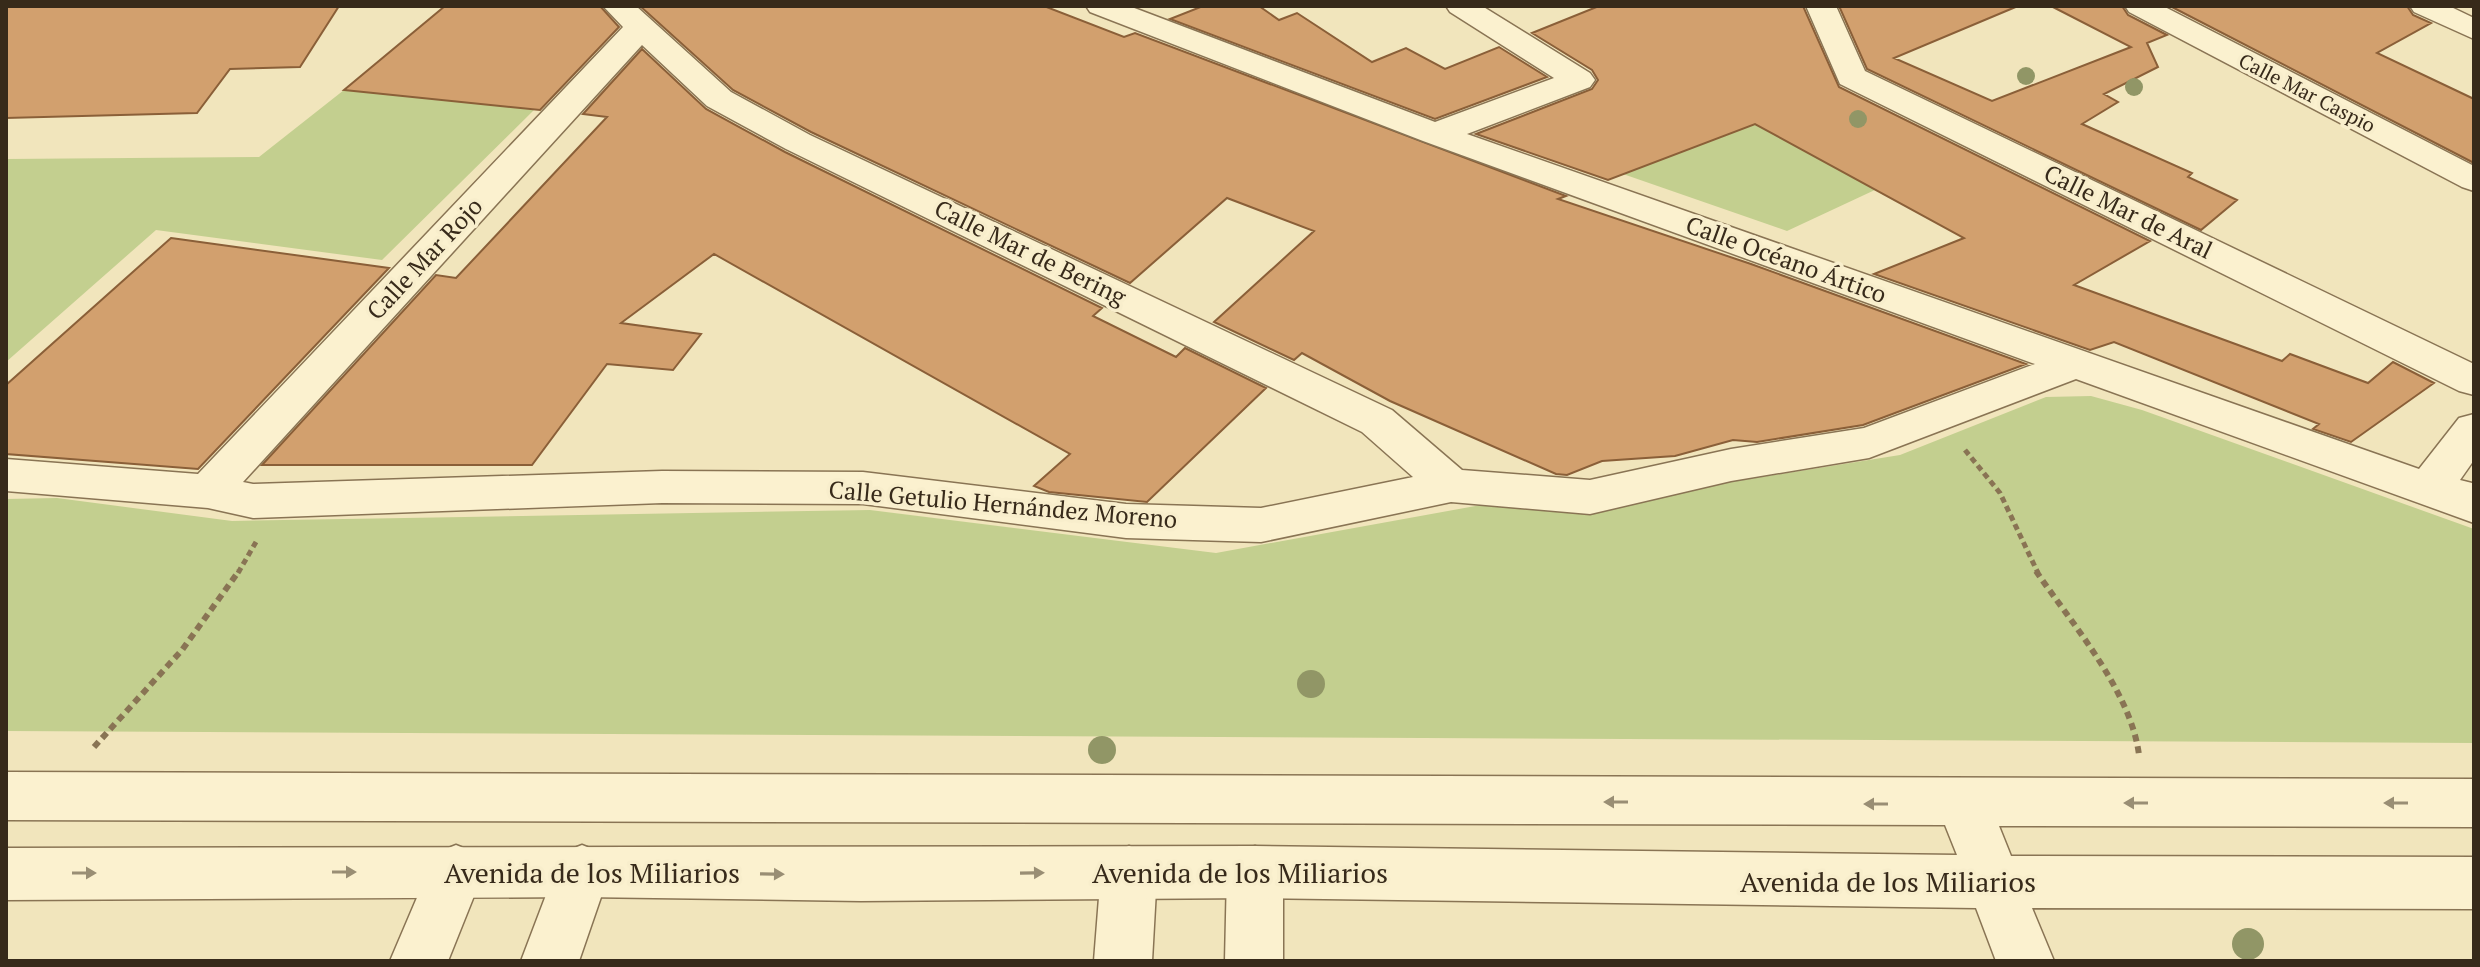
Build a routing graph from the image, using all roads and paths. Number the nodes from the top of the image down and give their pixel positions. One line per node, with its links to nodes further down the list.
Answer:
1 (1101, 6): 8 (street, Calle Océano Ártico)
2 (1461, 6): 8 (street)
3 (1821, 6): 11 (street, Calle Mar de Aral)
4 (2140, 6): 9 (street, Calle Mar Caspio)
5 (2425, 6): 7 (street)
6 (630, 17): 15 (street, Calle Mar de Bering); 17 (street, Calle Mar Rojo)
7 (2474, 30)
8 (1435, 134): 10 (street, Calle Océano Ártico)
9 (2474, 180)
10 (2074, 364): 12 (street, Calle Getulio Hernández Moreno); 16 (street, Calle Océano Ártico)
11 (2474, 381)
12 (1943, 415): 15 (street, Calle Getulio Hernández Moreno); 22 (path)
13 (2474, 429): 16 (street)
14 (6, 475): 17 (street, Calle Getulio Hernández Moreno)
15 (1451, 486): 19 (street, Calle Getulio Hernández Moreno)
16 (2428, 490): 18 (street); 20 (street, Calle Océano Ártico)
17 (208, 491): 19 (street, Calle Getulio Hernández Moreno)
18 (2474, 498)
19 (269, 501): 21 (path)
20 (2474, 506)
21 (26, 796): 24 (street, one-way to 21)
22 (2144, 803): 23 (street, one-way to 22); 24 (street, one-way to 24)
23 (2474, 803)
24 (1964, 804): 30 (street)
25 (456, 871): 26 (street, Avenida de los Miliarios); 29 (street, Avenida de los Miliarios, one-way to 25); 32 (street)
26 (582, 871): 27 (street, Avenida de los Miliarios, one-way to 27); 33 (street)
27 (1129, 872): 28 (street, Avenida de los Miliarios); 34 (street)
28 (1255, 872): 30 (street, Avenida de los Miliarios); 35 (street)
29 (6, 874)
30 (1994, 882): 31 (street, Avenida de los Miliarios); 36 (street)
31 (2474, 883)
32 (419, 961)
33 (550, 961)
34 (1123, 961)
35 (1254, 961)
36 (2025, 961)

